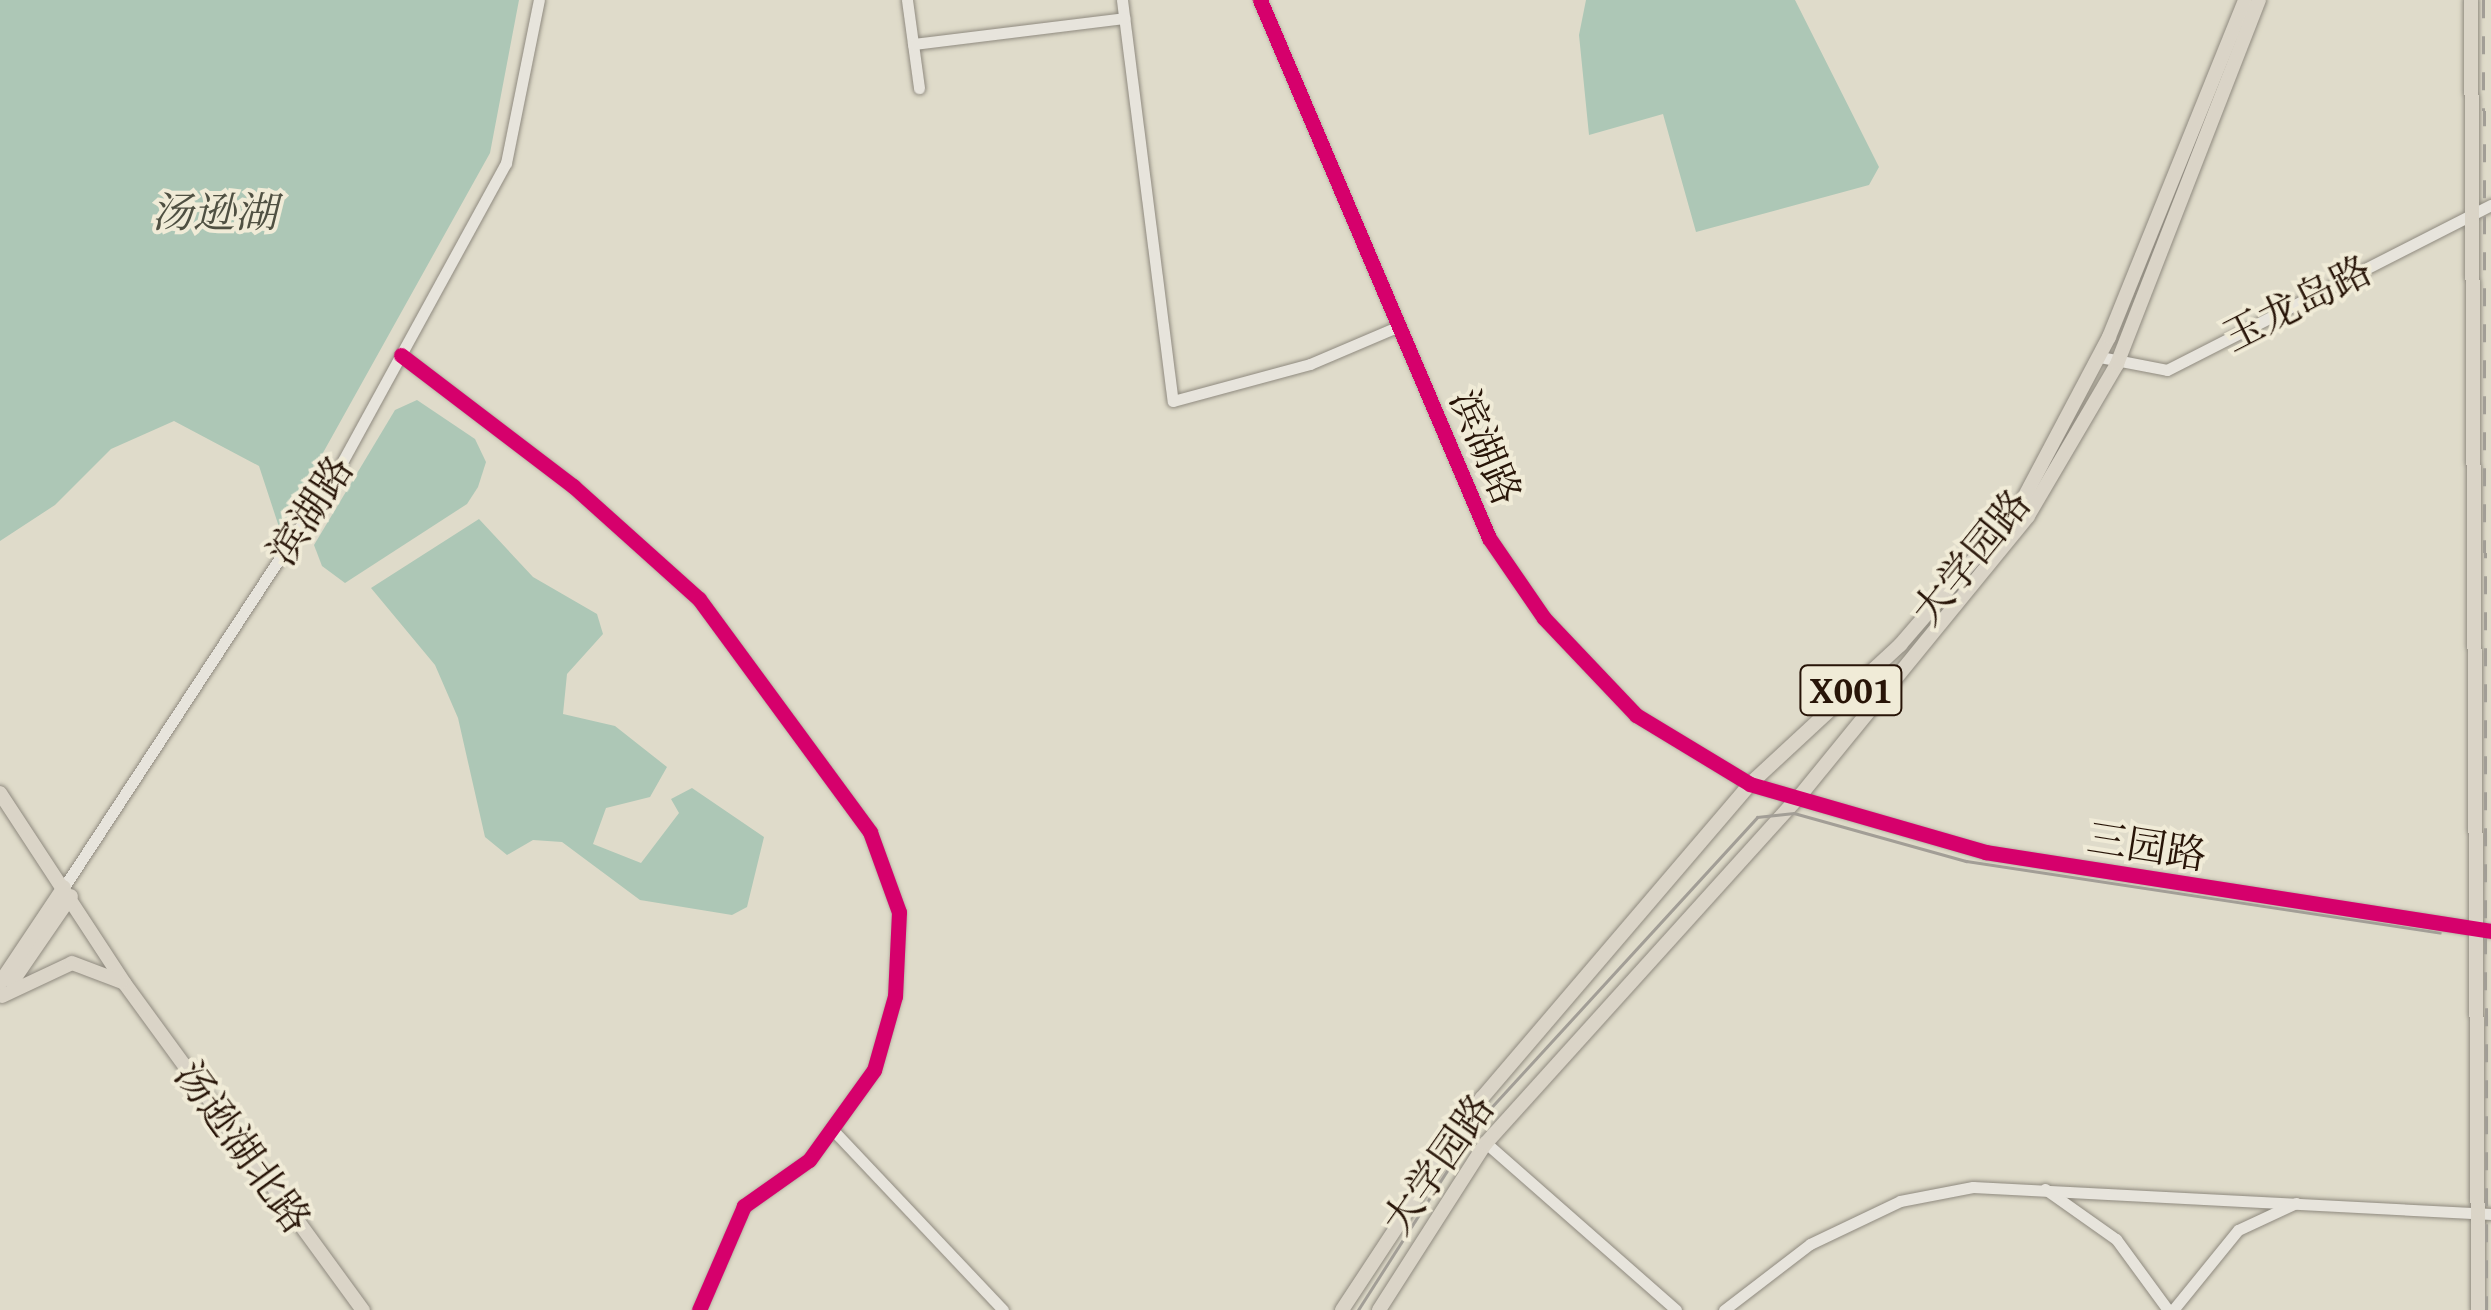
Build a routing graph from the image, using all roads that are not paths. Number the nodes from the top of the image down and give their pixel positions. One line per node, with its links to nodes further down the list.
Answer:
1 (539, 0): 14 (street, 滨湖路)
2 (907, 0): 9 (street)
3 (1122, 0): 8 (street)
4 (1260, 0): 13 (street, 滨湖路)
5 (2245, 0): 15 (main road, 大学园路 / X001)
6 (2259, 0): 16 (main road, 大学园路 / X001)
7 (2471, 0): 12 (main road)
8 (1124, 18): 9 (street); 13 (street)
9 (913, 44): 10 (street)
10 (919, 88)
11 (2491, 205): 12 (street, 玉龙岛路)
12 (2471, 215): 16 (street, 玉龙岛路); 21 (main road)
13 (1399, 326): 17 (street, 滨湖路)
14 (402, 355): 20 (street, 滨湖路); 25 (street)
15 (2100, 357): 16 (street, 玉龙岛路); 17 (main road, 大学园路 / X001)
16 (2116, 364): 19 (main road, 大学园路 / X001)
17 (1750, 784): 19 (street, 滨湖路); 33 (main road, 大学园路 / X001)
18 (0, 794): 20 (main road, 汤逊湖北路)
19 (1799, 797): 21 (street, 三园路); 26 (main road, 大学园路 / X001)
20 (67, 892): 23 (main road, 汤逊湖北路); 24 (main road, 滨湖路)
21 (2475, 929): 22 (street, 三园路); 29 (main road)
22 (2491, 932)
23 (125, 984): 24 (main road); 30 (main road, 汤逊湖北路)
24 (1, 993)
25 (832, 1129): 31 (street); 32 (street)
26 (1486, 1143): 34 (main road, 大学园路 / X001); 35 (street)
27 (2042, 1188): 28 (street); 36 (street); 37 (street)
28 (2300, 1201): 29 (street); 37 (street)
29 (2484, 1214): 38 (main road)
30 (362, 1310)
31 (699, 1310)
32 (1003, 1310)
33 (1342, 1310)
34 (1378, 1310)
35 (1676, 1310)
36 (1724, 1310)
37 (2170, 1310)
38 (2478, 1310)

